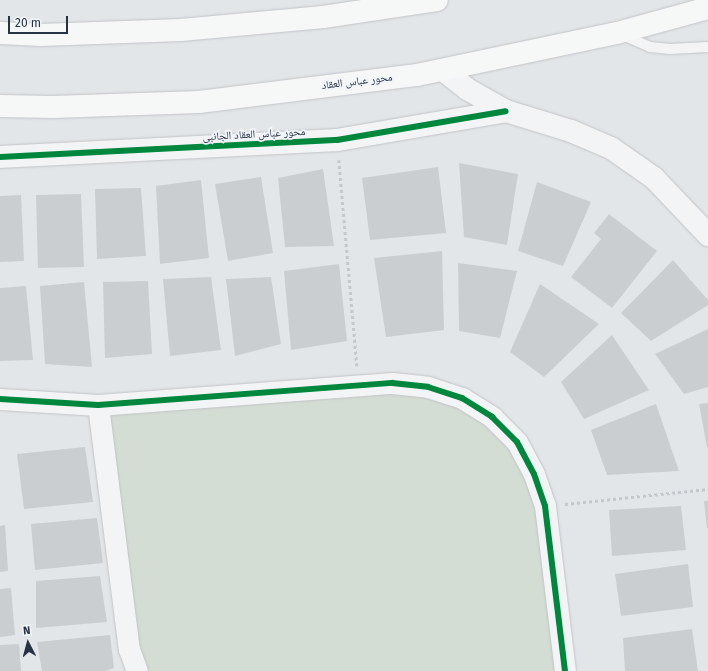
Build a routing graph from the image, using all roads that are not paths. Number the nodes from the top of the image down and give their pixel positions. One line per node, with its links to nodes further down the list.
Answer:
1 (437, 0): 3 (main road)
2 (708, 8): 4 (main road, محور عباس العقاد)
3 (0, 33)
4 (617, 33): 5 (lane); 6 (main road, محور عباس العقاد)
5 (708, 47)
6 (443, 70): 7 (main road, محور عباس العقاد); 8 (street)
7 (0, 106)
8 (506, 111): 9 (street, محور عباس العقاد الجانبى); 10 (street)
9 (0, 157)
10 (708, 236)
11 (0, 399): 12 (street)
12 (98, 405): 13 (street); 14 (street)
13 (137, 671)
14 (565, 671)

